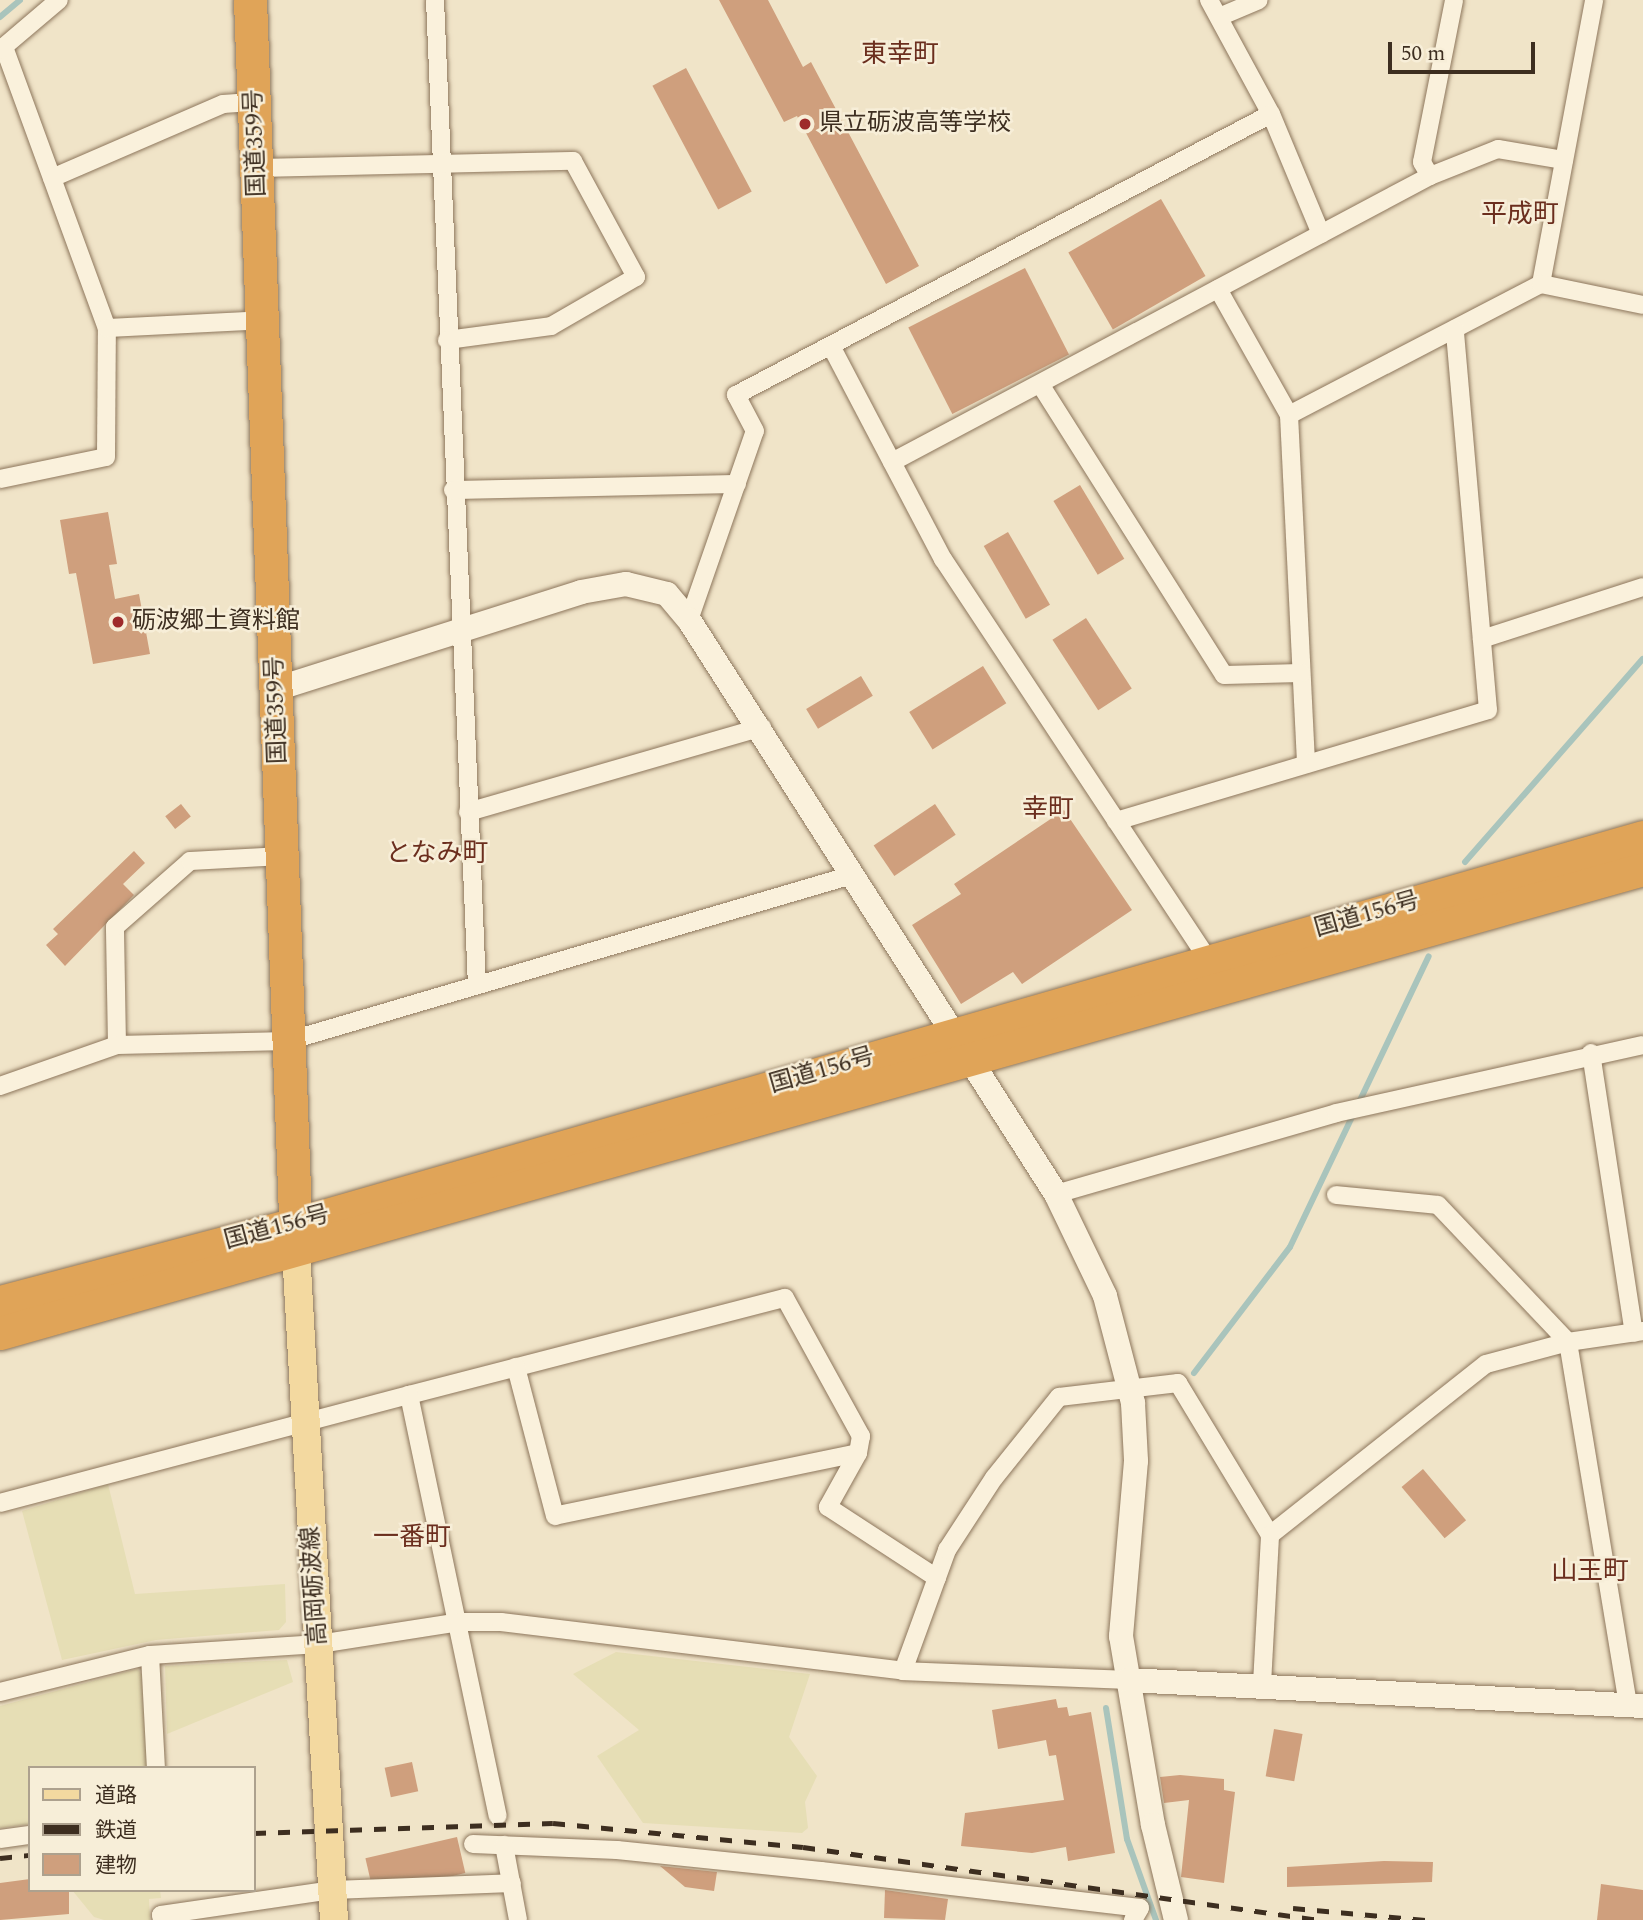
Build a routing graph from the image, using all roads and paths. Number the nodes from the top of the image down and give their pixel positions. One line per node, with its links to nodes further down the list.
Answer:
1 (59, 0): 9 (street)
2 (250, 0): 10 (highway, 国道359号)
3 (435, 0): 13 (street)
4 (1209, 0): 8 (street)
5 (1259, 0): 8 (street)
6 (1454, 0): 15 (street)
7 (1594, 0): 12 (street)
8 (1219, 17): 11 (street)
9 (2, 48): 16 (street)
10 (255, 102): 14 (highway, 国道359号); 16 (street)
11 (1271, 114): 17 (street); 25 (street)
12 (1564, 160): 15 (street); 18 (street)
13 (441, 165): 14 (street); 24 (street); 24 (street)
14 (257, 168): 21 (highway, 国道359号)
15 (1430, 176): 17 (street)
16 (52, 178): 22 (street)
17 (1321, 234): 19 (street)
18 (1541, 284): 20 (street); 23 (street)
19 (1218, 289): 26 (street); 27 (street)
20 (1643, 305)
21 (263, 320): 22 (street); 37 (highway, 国道359号)
22 (107, 328): 29 (street)
23 (1455, 329): 27 (street); 35 (street)
24 (447, 340): 31 (street)
25 (831, 346): 28 (street); 30 (street)
26 (1040, 384): 28 (street); 36 (street)
27 (1289, 415): 36 (street)
28 (892, 463): 41 (street)
29 (0, 477)
30 (737, 484): 31 (street); 33 (street)
31 (453, 490): 34 (street)
32 (1643, 587): 35 (street)
33 (689, 620): 34 (street); 38 (street)
34 (460, 632): 37 (street); 40 (street)
35 (1482, 639): 39 (street)
36 (1301, 673): 39 (street)
37 (276, 689): 43 (highway, 国道359号)
38 (762, 727): 40 (street); 45 (street)
39 (1306, 764): 41 (street)
40 (468, 813): 47 (street)
41 (1116, 821): 46 (street)
42 (1643, 837): 46 (highway, 国道156号)
43 (283, 856): 49 (highway, 国道359号); 50 (street)
44 (1643, 869): 48 (highway, 国道156号)
45 (852, 875): 47 (street); 51 (street)
46 (1208, 960): 48 (street); 51 (highway, 国道156号)
47 (477, 985): 49 (street)
48 (1226, 988): 51 (highway, 国道156号)
49 (288, 1041): 50 (street); 57 (highway, 国道359号)
50 (117, 1045): 54 (street)
51 (960, 1045): 55 (street); 57 (highway, 国道156号)
52 (1643, 1045): 53 (street)
53 (1591, 1053): 55 (street); 59 (street)
54 (0, 1086)
55 (1056, 1194): 63 (street)
56 (1336, 1195): 61 (street)
57 (295, 1238): 58 (highway, 国道156号); 60 (highway, 国道156号); 65 (main road, 高岡砺波線)
58 (0, 1302)
59 (1638, 1332): 61 (street)
60 (0, 1333)
61 (1568, 1342): 68 (street); 77 (street)
62 (516, 1367): 64 (street); 66 (street); 66 (street)
63 (1131, 1387): 68 (street); 69 (street); 74 (street)
64 (409, 1395): 65 (street); 70 (street)
65 (304, 1420): 67 (street); 71 (main road, 高岡砺波線)
66 (858, 1453): 69 (street)
67 (0, 1503)
68 (1270, 1535): 75 (street)
69 (937, 1578): 73 (street)
70 (459, 1622): 71 (street); 73 (street); 79 (street)
71 (318, 1644): 72 (street); 85 (main road, 高岡砺波線)
72 (150, 1655): 76 (street); 78 (street)
73 (903, 1671): 74 (street)
74 (1127, 1679): 75 (street); 90 (street)
75 (1262, 1684): 77 (street)
76 (0, 1692)
77 (1635, 1706)
78 (156, 1766)
79 (498, 1816)
80 (28, 1835): 81 (street)
81 (0, 1839)
82 (472, 1844): 83 (street)
83 (504, 1845): 84 (street); 89 (street)
84 (512, 1883): 85 (street); 88 (street)
85 (333, 1890): 86 (street); 87 (main road, 高岡砺波線)
86 (162, 1920)
87 (334, 1920)
88 (518, 1920)
89 (1133, 1920)
90 (1176, 1920)

